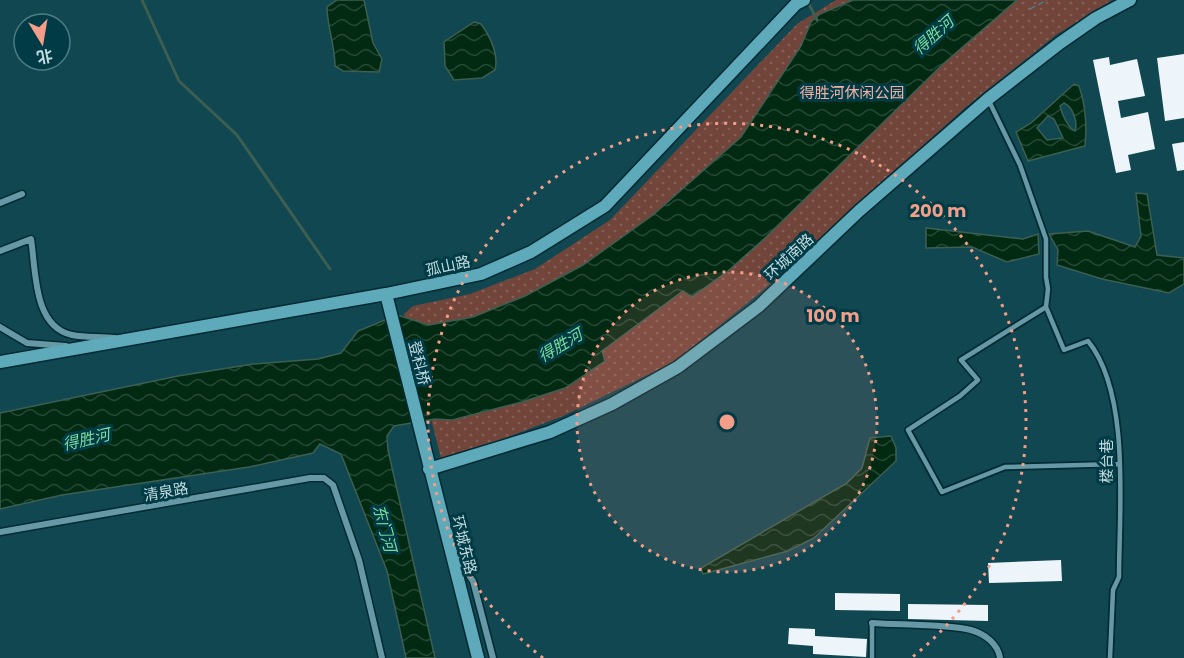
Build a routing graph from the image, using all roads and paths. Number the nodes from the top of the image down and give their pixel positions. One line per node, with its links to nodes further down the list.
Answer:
1 (804, 0): 9 (main road, 孤山路)
2 (1047, 0): 4 (path)
3 (1130, 0): 5 (main road, 环城南路)
4 (1030, 9)
5 (988, 99): 10 (lane); 17 (main road, 环城南路)
6 (22, 194): 7 (street)
7 (0, 203)
8 (0, 251): 12 (street)
9 (386, 294): 12 (main road, 孤山路); 15 (main road, 登科桥)
10 (1046, 307): 16 (lane, 楼台巷); 16 (lane)
11 (0, 327): 13 (street)
12 (124, 340): 13 (main road, 孤山路)
13 (82, 348): 14 (main road, 孤山路)
14 (0, 362)
15 (422, 440): 17 (main road, 环城东路)
16 (1119, 464): 26 (lane, 楼台巷)
17 (429, 469): 19 (main road, 环城东路)
18 (0, 532): 21 (street, 清泉路)
19 (450, 550): 22 (main road, 环城东路); 23 (street)
20 (872, 623): 24 (lane); 25 (street)
21 (382, 658)
22 (478, 658)
23 (493, 658)
24 (872, 658)
25 (1000, 658)
26 (1110, 658)

